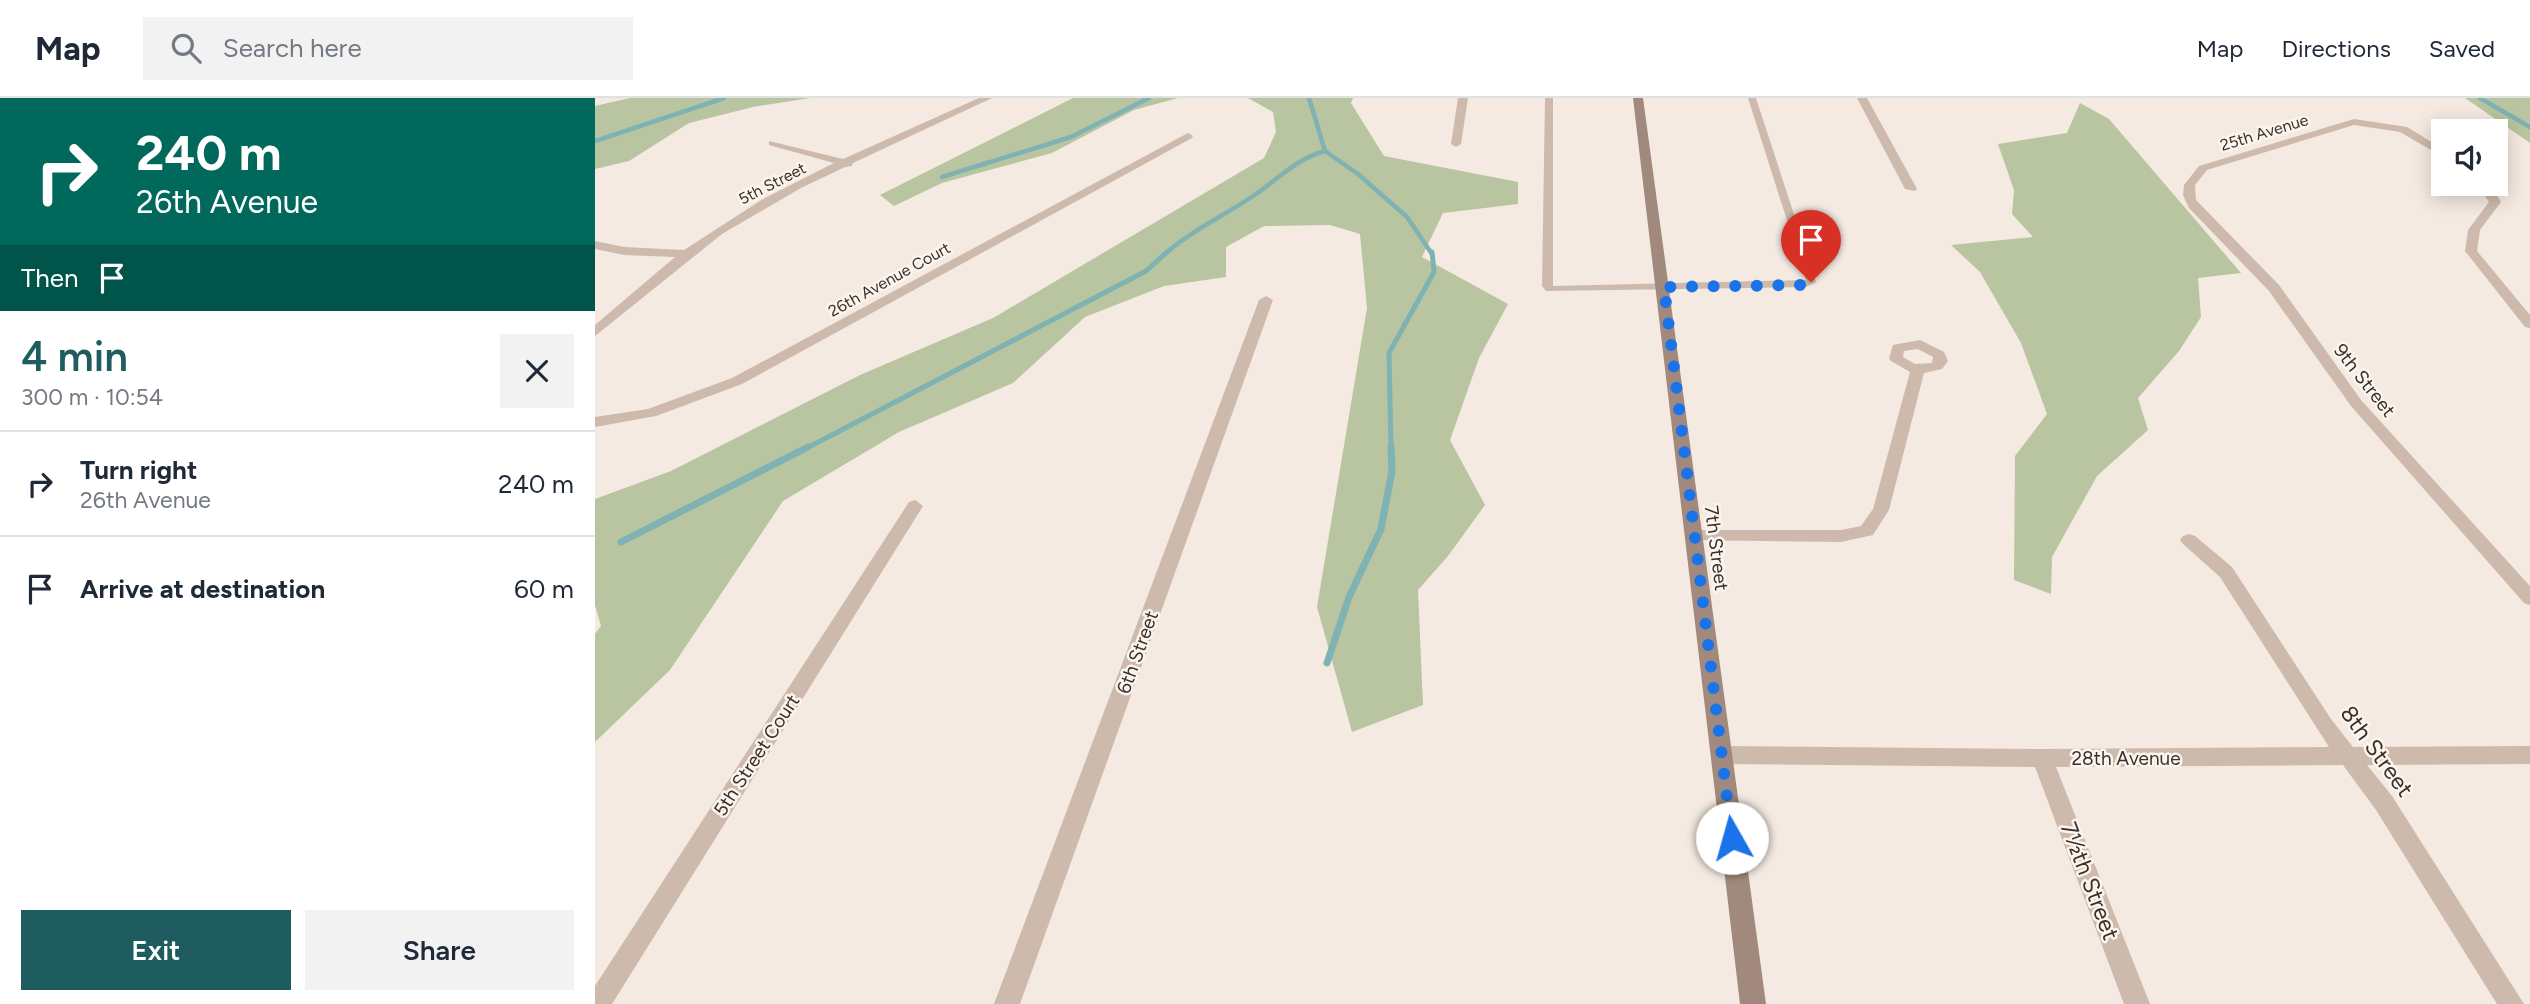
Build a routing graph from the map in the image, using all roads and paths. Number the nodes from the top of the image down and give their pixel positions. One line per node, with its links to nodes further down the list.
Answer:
1 (987, 98): 11 (street, 5th Street)
2 (1463, 98): 9 (street)
3 (1549, 98): 17 (lane)
4 (1638, 98): 17 (main road, 7th Street)
5 (1752, 98): 17 (lane)
6 (1862, 98): 13 (street)
7 (1188, 136): 22 (street, 26th Avenue Court)
8 (773, 143): 11 (street)
9 (1456, 144)
10 (2431, 146): 12 (street, 25th Avenue)
11 (848, 163): 16 (street, 5th Street)
12 (2193, 178): 26 (street, 9th Street)
13 (1911, 189)
14 (2495, 196): 19 (street)
15 (595, 245): 16 (street)
16 (686, 254): 20 (street, 5th Street)
17 (1664, 287): 24 (main road, 7th Street)
18 (1266, 300): 32 (street, 6th Street)
19 (2530, 324)
20 (595, 332)
21 (1918, 369): 24 (street)
22 (595, 422)
23 (915, 506): 31 (street, 5th Street Court)
24 (1694, 536): 27 (main road, 7th Street)
25 (2189, 540): 30 (street, 8th Street)
26 (2530, 598)
27 (1722, 755): 29 (street, 28th Avenue); 33 (main road, 7th Street)
28 (2530, 755): 30 (street, 28th Avenue)
29 (2042, 758): 30 (street, 28th Avenue); 34 (street, 7½th Street)
30 (2349, 758): 35 (street, 8th Street)
31 (598, 1004)
32 (1007, 1004)
33 (1753, 1004)
34 (2137, 1004)
35 (2511, 1004)

